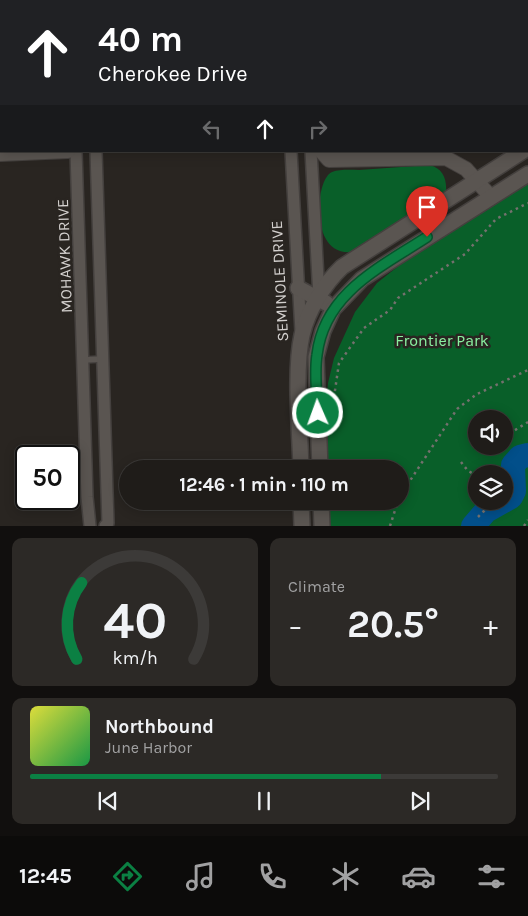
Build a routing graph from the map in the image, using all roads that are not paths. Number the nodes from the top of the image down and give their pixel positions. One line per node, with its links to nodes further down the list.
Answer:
1 (45, 152): 8 (street)
2 (76, 152): 17 (street, MOHAWK DRIVE)
3 (96, 152): 16 (street)
4 (290, 152): 12 (street, SEMINOLE DRIVE)
5 (311, 152): 13 (street)
6 (322, 152): 10 (street)
7 (521, 152): 10 (main road)
8 (0, 154)
9 (528, 174): 11 (main road)
10 (477, 180): 11 (street); 13 (main road)
11 (491, 197): 14 (main road)
12 (298, 288): 13 (main road); 15 (street, SEMINOLE DRIVE)
13 (319, 297): 14 (main road); 15 (main road)
14 (333, 309): 19 (main road)
15 (302, 336): 18 (main road, SEMINOLE DRIVE)
16 (102, 359): 17 (lane); 23 (street)
17 (83, 360): 22 (street, MOHAWK DRIVE)
18 (301, 460)
19 (320, 460)
20 (302, 510): 24 (main road)
21 (321, 510): 25 (main road)
22 (90, 526)
23 (106, 526)
24 (302, 526)
25 (322, 526)

